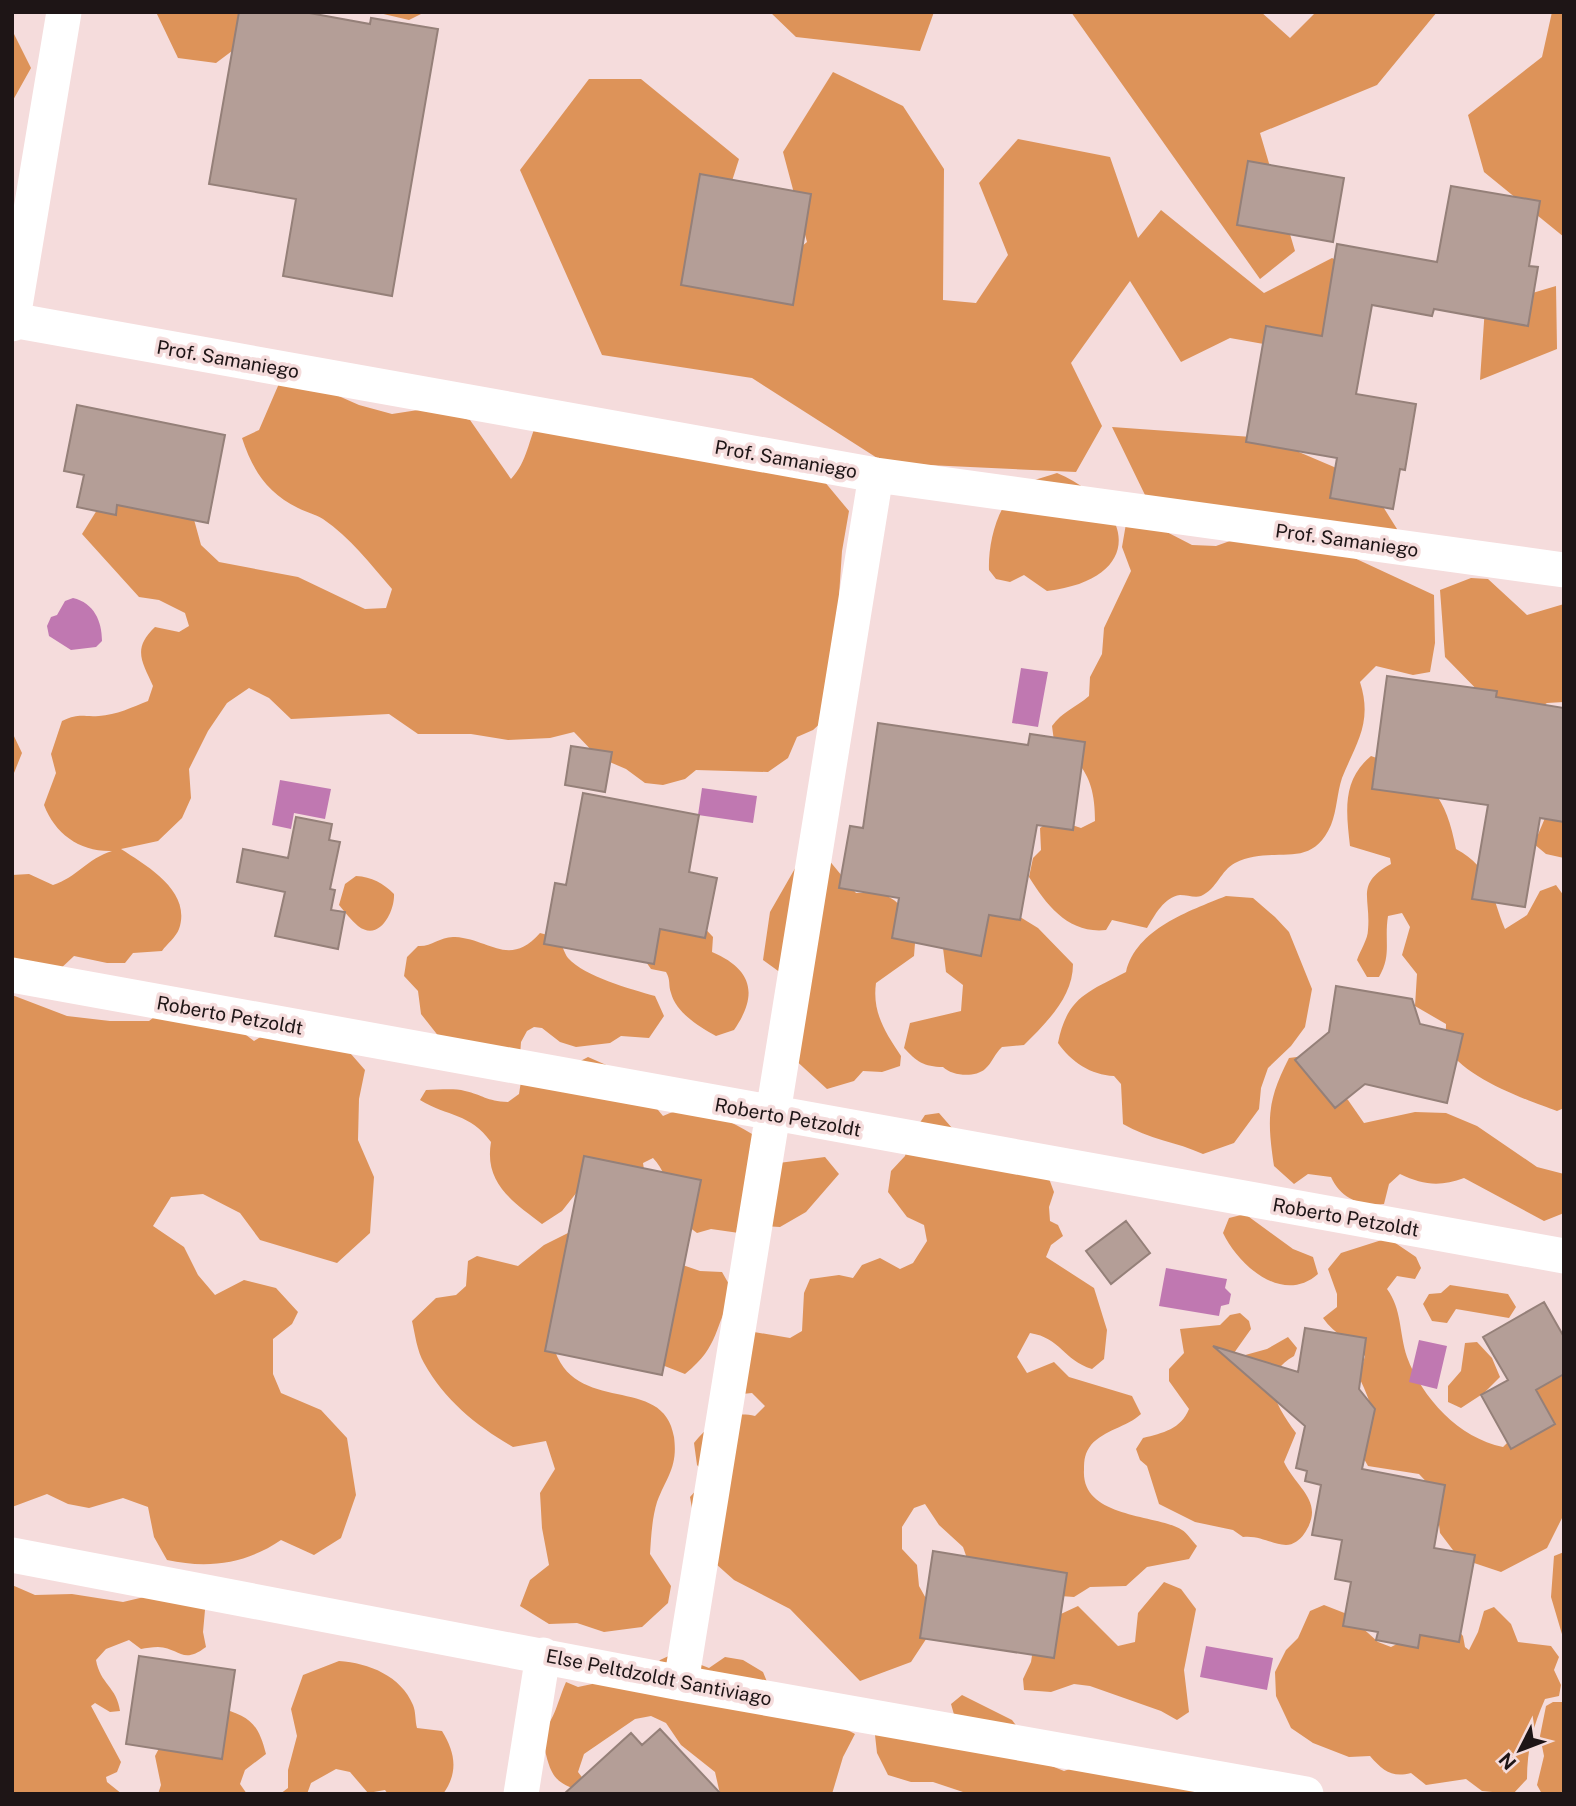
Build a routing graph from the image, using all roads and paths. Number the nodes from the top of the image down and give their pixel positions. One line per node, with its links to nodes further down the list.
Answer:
1 (64, 12): 2 (street)
2 (12, 322): 3 (street, Prof. Samaniego)
3 (876, 475): 4 (street, Prof. Samaniego); 6 (street)
4 (1564, 570)
5 (12, 975): 6 (street, Roberto Petzoldt)
6 (774, 1114): 7 (street, Roberto Petzoldt); 10 (street)
7 (1564, 1256)
8 (12, 1555): 9 (street, Else Peltdzoldt Santiviago)
9 (543, 1656): 10 (street, Else Peltdzoldt Santiviago); 11 (street)
10 (681, 1683): 12 (street, Else Peltdzoldt Santiviago)
11 (521, 1794)
12 (1306, 1794)

